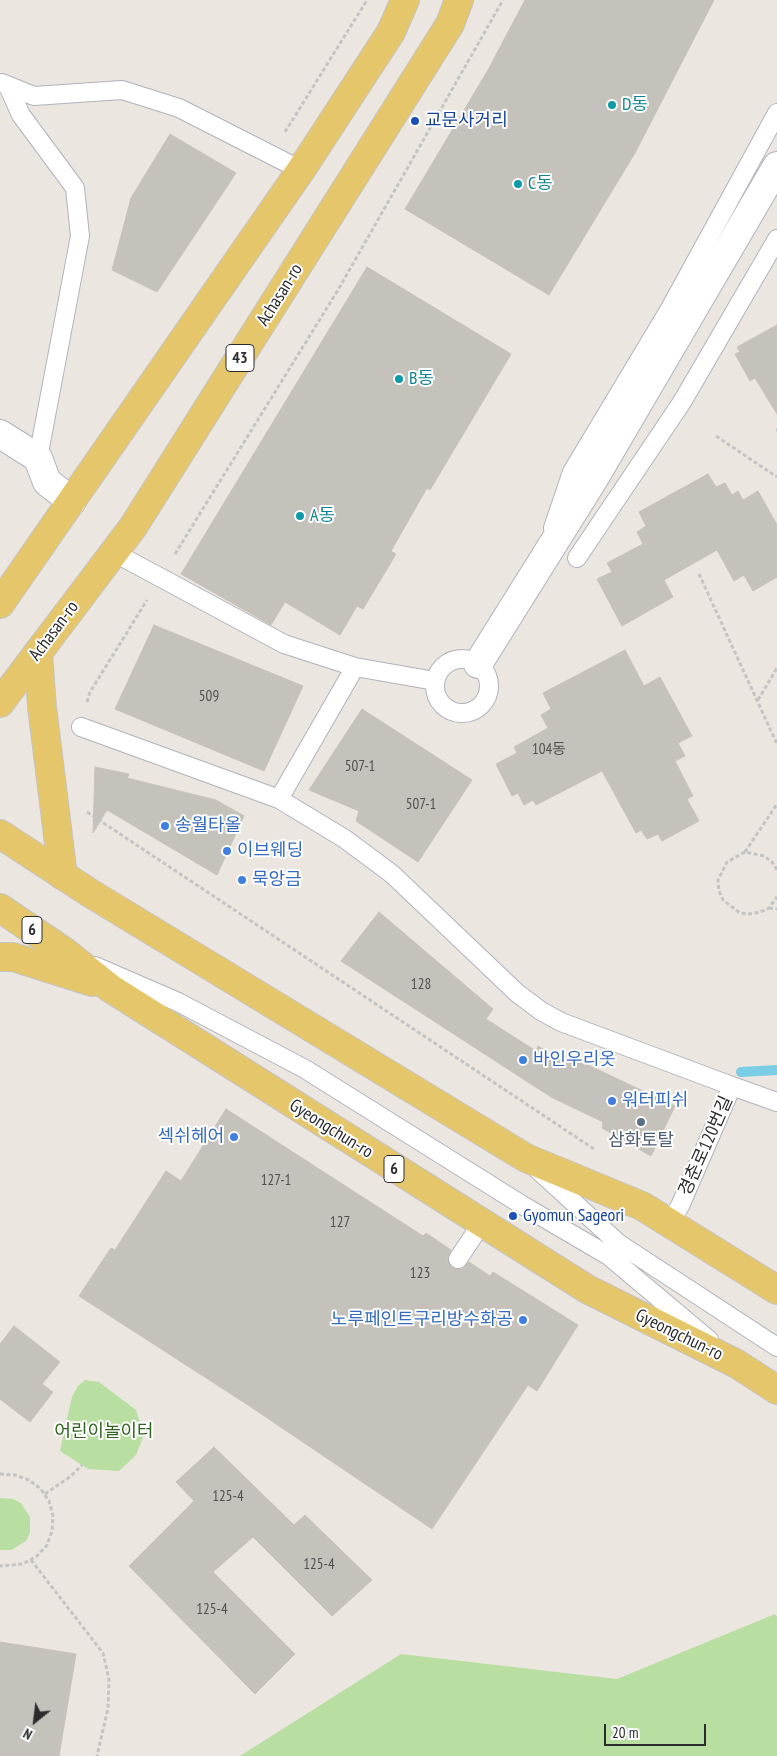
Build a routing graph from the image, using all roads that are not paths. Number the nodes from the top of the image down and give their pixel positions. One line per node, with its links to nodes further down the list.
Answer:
1 (405, 0): 6 (main road)
2 (459, 0): 11 (main road, Achasan-ro / 43)
3 (4, 84): 6 (lane); 9 (lane)
4 (774, 125): 12 (lane)
5 (777, 166): 12 (street)
6 (301, 170): 10 (main road)
7 (777, 239): 13 (lane)
8 (0, 434): 9 (street)
9 (38, 458): 10 (street)
10 (72, 501): 14 (main road)
11 (114, 552): 15 (main road, Achasan-ro / 43); 17 (lane)
12 (544, 556): 16 (street)
13 (577, 558)
14 (0, 604)
15 (38, 653): 19 (main road, Achasan-ro / 43); 23 (main road)
16 (478, 664): 18 (lane); 18 (lane)
17 (354, 667): 18 (lane); 21 (lane)
18 (435, 681)
19 (0, 703)
20 (81, 727): 21 (lane)
21 (279, 799): 28 (lane)
22 (0, 834): 23 (main road)
23 (63, 876): 30 (main road)
24 (0, 908): 25 (main road, Gyeongchun-ro / 6)
25 (65, 952): 27 (main road, Gyeongchun-ro / 6); 36 (lane)
26 (0, 957): 27 (main road)
27 (110, 988): 32 (main road, Gyeongchun-ro / 6)
28 (732, 1086): 29 (lane, 경춘로120번길); 31 (lane, 경춘로120번길)
29 (777, 1102)
30 (526, 1158): 31 (main road); 35 (lane)
31 (670, 1222): 34 (main road)
32 (482, 1223): 33 (lane); 36 (main road, Gyeongchun-ro / 6)
33 (458, 1259)
34 (777, 1290)
35 (777, 1347)
36 (737, 1364): 37 (main road, Gyeongchun-ro / 6)
37 (777, 1390)

